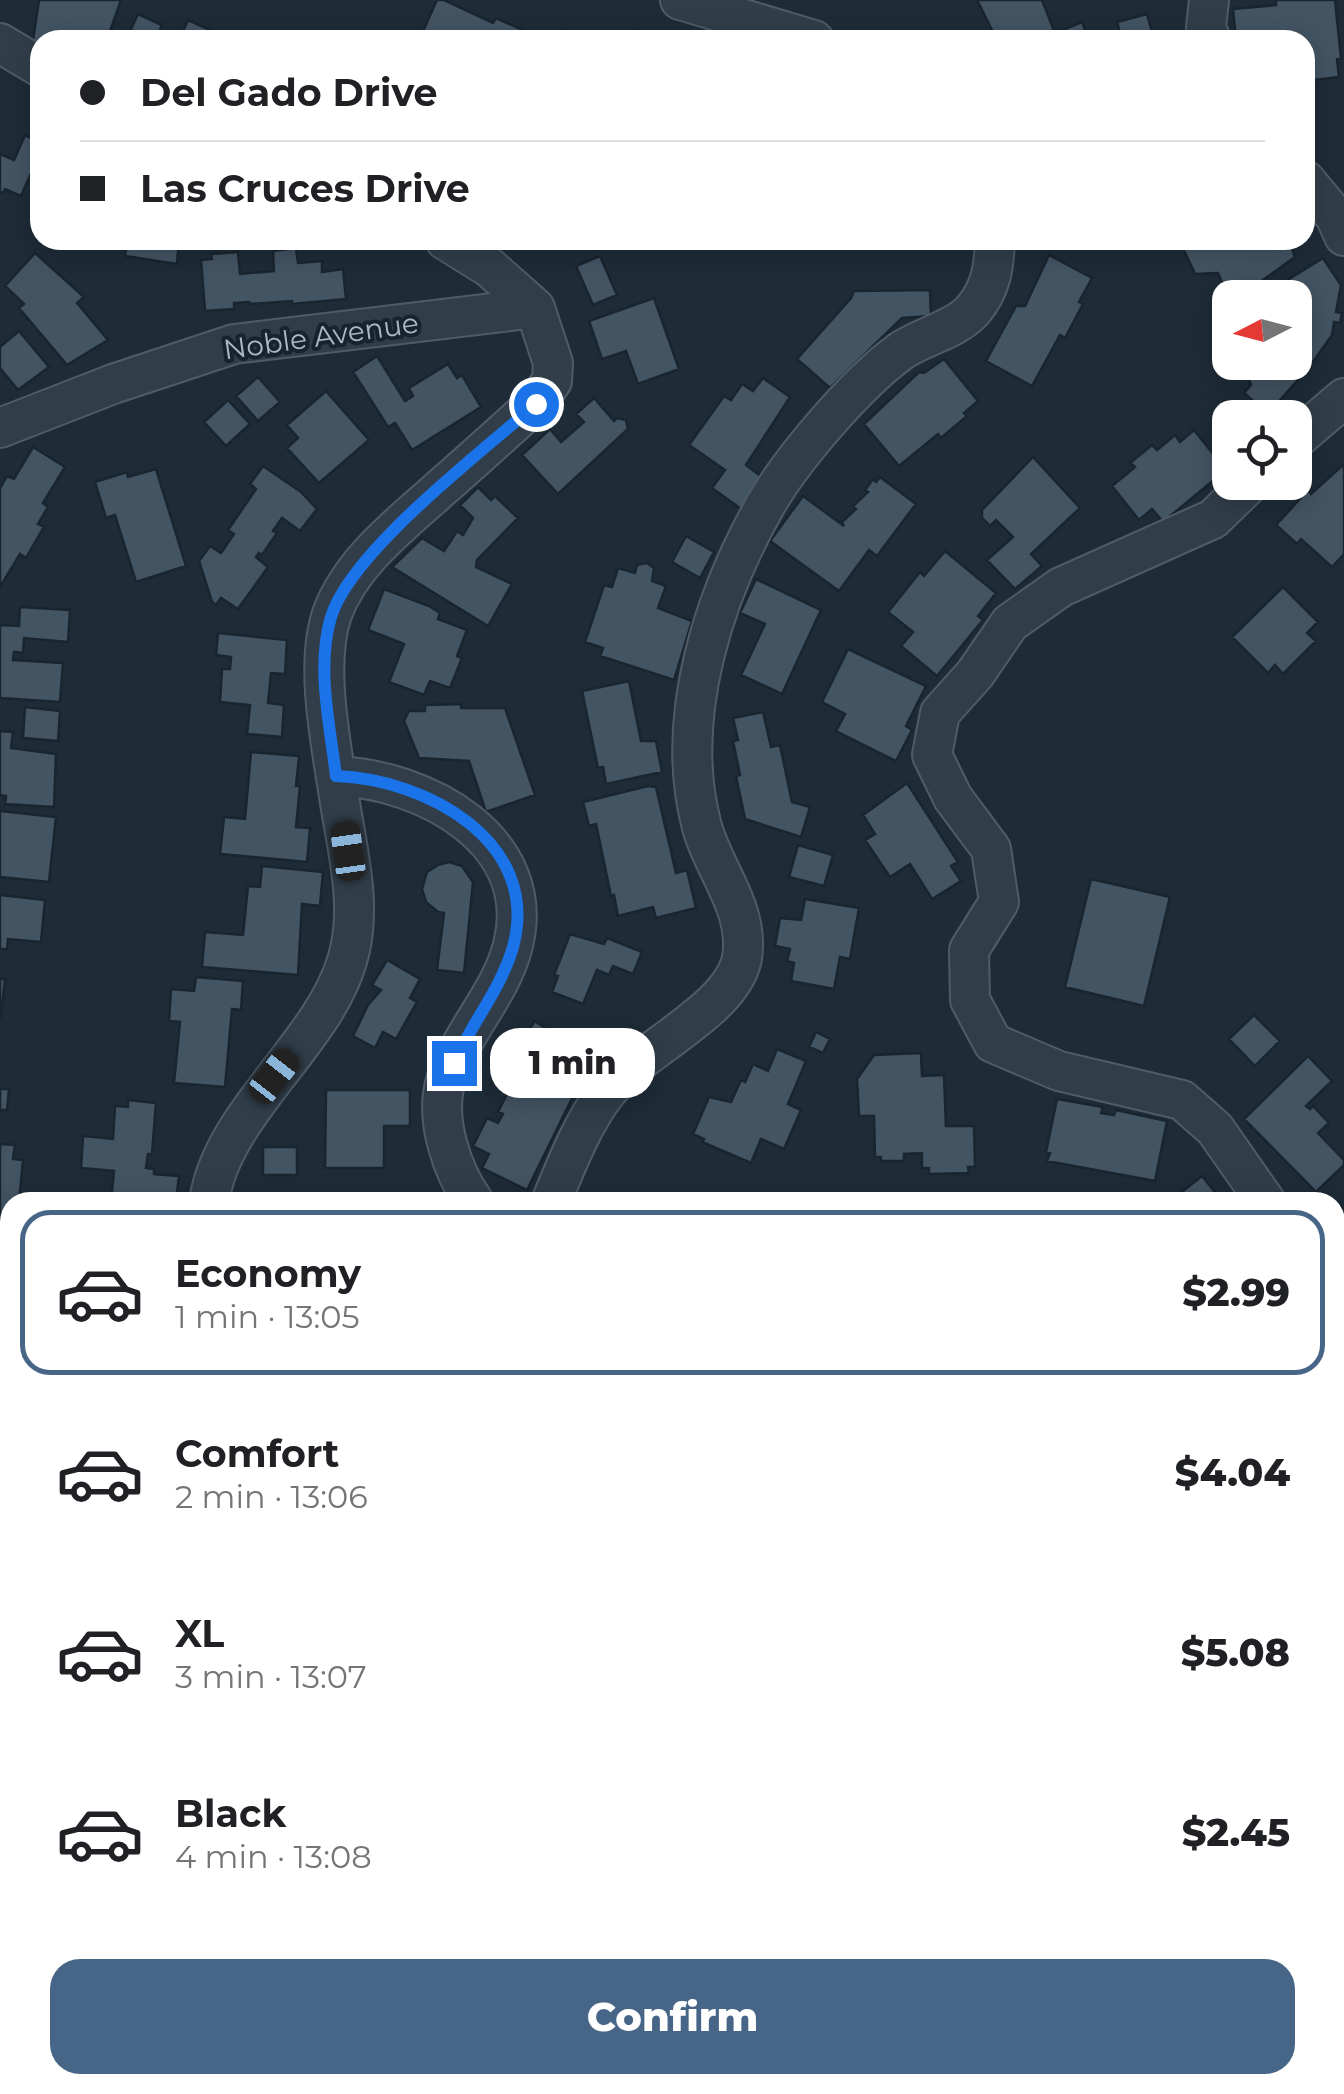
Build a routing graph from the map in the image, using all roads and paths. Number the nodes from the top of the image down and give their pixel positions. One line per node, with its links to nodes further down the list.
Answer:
1 (680, 0): 3 (street)
2 (1208, 0): 4 (street)
3 (780, 30)
4 (1207, 30)
5 (0, 43): 6 (street)
6 (30, 61)
7 (1315, 192): 8 (street)
8 (1344, 236)
9 (461, 250): 11 (street)
10 (995, 250): 19 (street)
11 (535, 308): 14 (street, Noble Avenue); 16 (street)
12 (1344, 398): 13 (street)
13 (1312, 425)
14 (0, 428)
15 (1233, 500): 20 (street)
16 (336, 776): 17 (street); 18 (street)
17 (212, 1192)
18 (469, 1192)
19 (555, 1192)
20 (1259, 1192)

